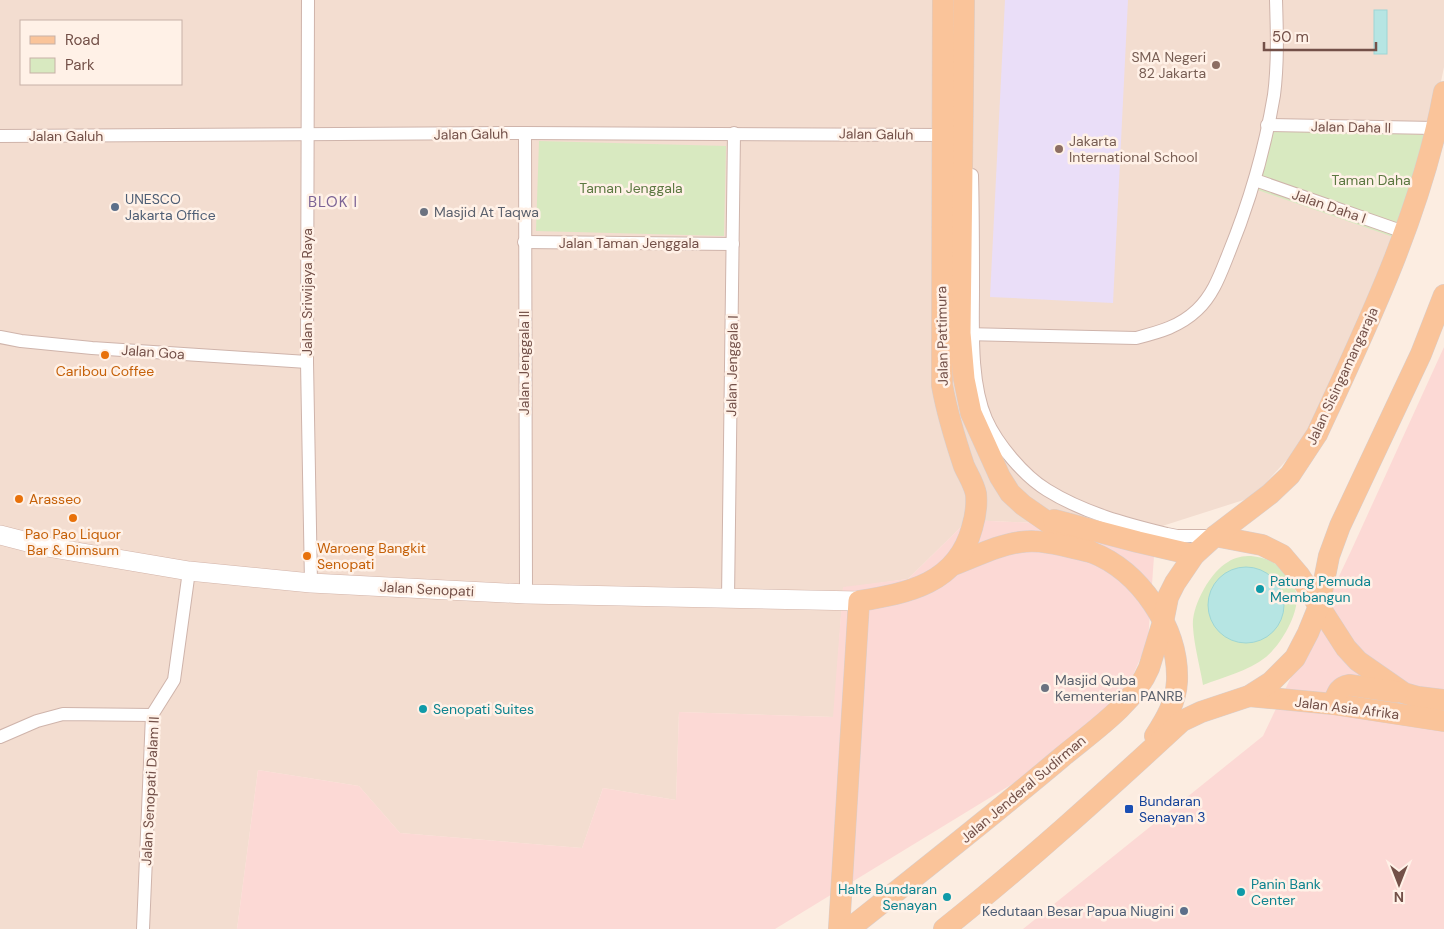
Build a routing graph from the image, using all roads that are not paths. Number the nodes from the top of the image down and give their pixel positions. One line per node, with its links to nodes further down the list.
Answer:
1 (308, 0): 11 (street, Jalan Sriwijaya Raya)
2 (943, 0): 12 (main road, Jalan Pattimura)
3 (964, 0): 19 (main road, Jalan Pattimura)
4 (972, 0): 19 (street, Jalan Pattimura)
5 (1276, 0): 7 (street)
6 (1444, 92): 8 (main road, Jalan Sisingamangaraja)
7 (1267, 125): 8 (street, Jalan Daha II); 14 (street)
8 (1436, 128): 15 (main road, Jalan Sisingamangaraja)
9 (525, 133): 10 (street, Jalan Galuh); 11 (street, Jalan Galuh); 16 (street, Jalan Jenggala II)
10 (734, 133): 12 (street, Jalan Galuh); 17 (street, Jalan Jenggala I)
11 (306, 135): 13 (street, Jalan Galuh); 21 (street, Jalan Sriwijaya Raya)
12 (942, 135): 27 (main road, Jalan Pattimura)
13 (0, 136)
14 (1255, 180): 15 (street, Jalan Daha I); 19 (street)
15 (1404, 232): 24 (main road, Jalan Sisingamangaraja)
16 (524, 242): 17 (street, Jalan Taman Jenggala); 30 (street, Jalan Jenggala II)
17 (733, 244): 31 (street, Jalan Jenggala I)
18 (1444, 295): 33 (main road)
19 (967, 334): 22 (main road, Jalan Pattimura); 24 (street, Jalan Pattimura)
20 (0, 337): 21 (street, Jalan Goa)
21 (307, 362): 29 (street, Jalan Sriwijaya Raya)
22 (1039, 516): 25 (main road, Jalan Pattimura); 26 (main road)
23 (0, 535): 28 (main road, Jalan Senopati)
24 (1215, 536): 26 (main road, Jalan Sisingamangaraja); 33 (main road)
25 (1091, 552): 27 (main road); 34 (main road)
26 (1194, 555): 34 (main road, Jalan Sisingamangaraja)
27 (953, 565): 32 (main road)
28 (189, 570): 29 (main road, Jalan Senopati); 39 (street, Jalan Senopati Dalam II)
29 (311, 583): 30 (main road, Jalan Senopati)
30 (526, 594): 31 (main road, Jalan Senopati)
31 (728, 599): 32 (main road, Jalan Senopati)
32 (859, 601): 44 (main road)
33 (1319, 606): 35 (main road); 36 (main road)
34 (1163, 622): 42 (main road); 45 (main road, Jalan Jenderal Sudirman)
35 (1404, 693): 37 (main road); 38 (main road)
36 (1249, 696): 38 (main road, Jalan Asia Afrika); 42 (main road)
37 (1444, 700)
38 (1333, 704): 40 (main road, Jalan Asia Afrika)
39 (152, 715): 41 (street); 43 (street, Jalan Senopati Dalam II)
40 (1444, 721)
41 (0, 737)
42 (1137, 763): 46 (main road)
43 (143, 929)
44 (839, 929)
45 (849, 929)
46 (944, 929)

